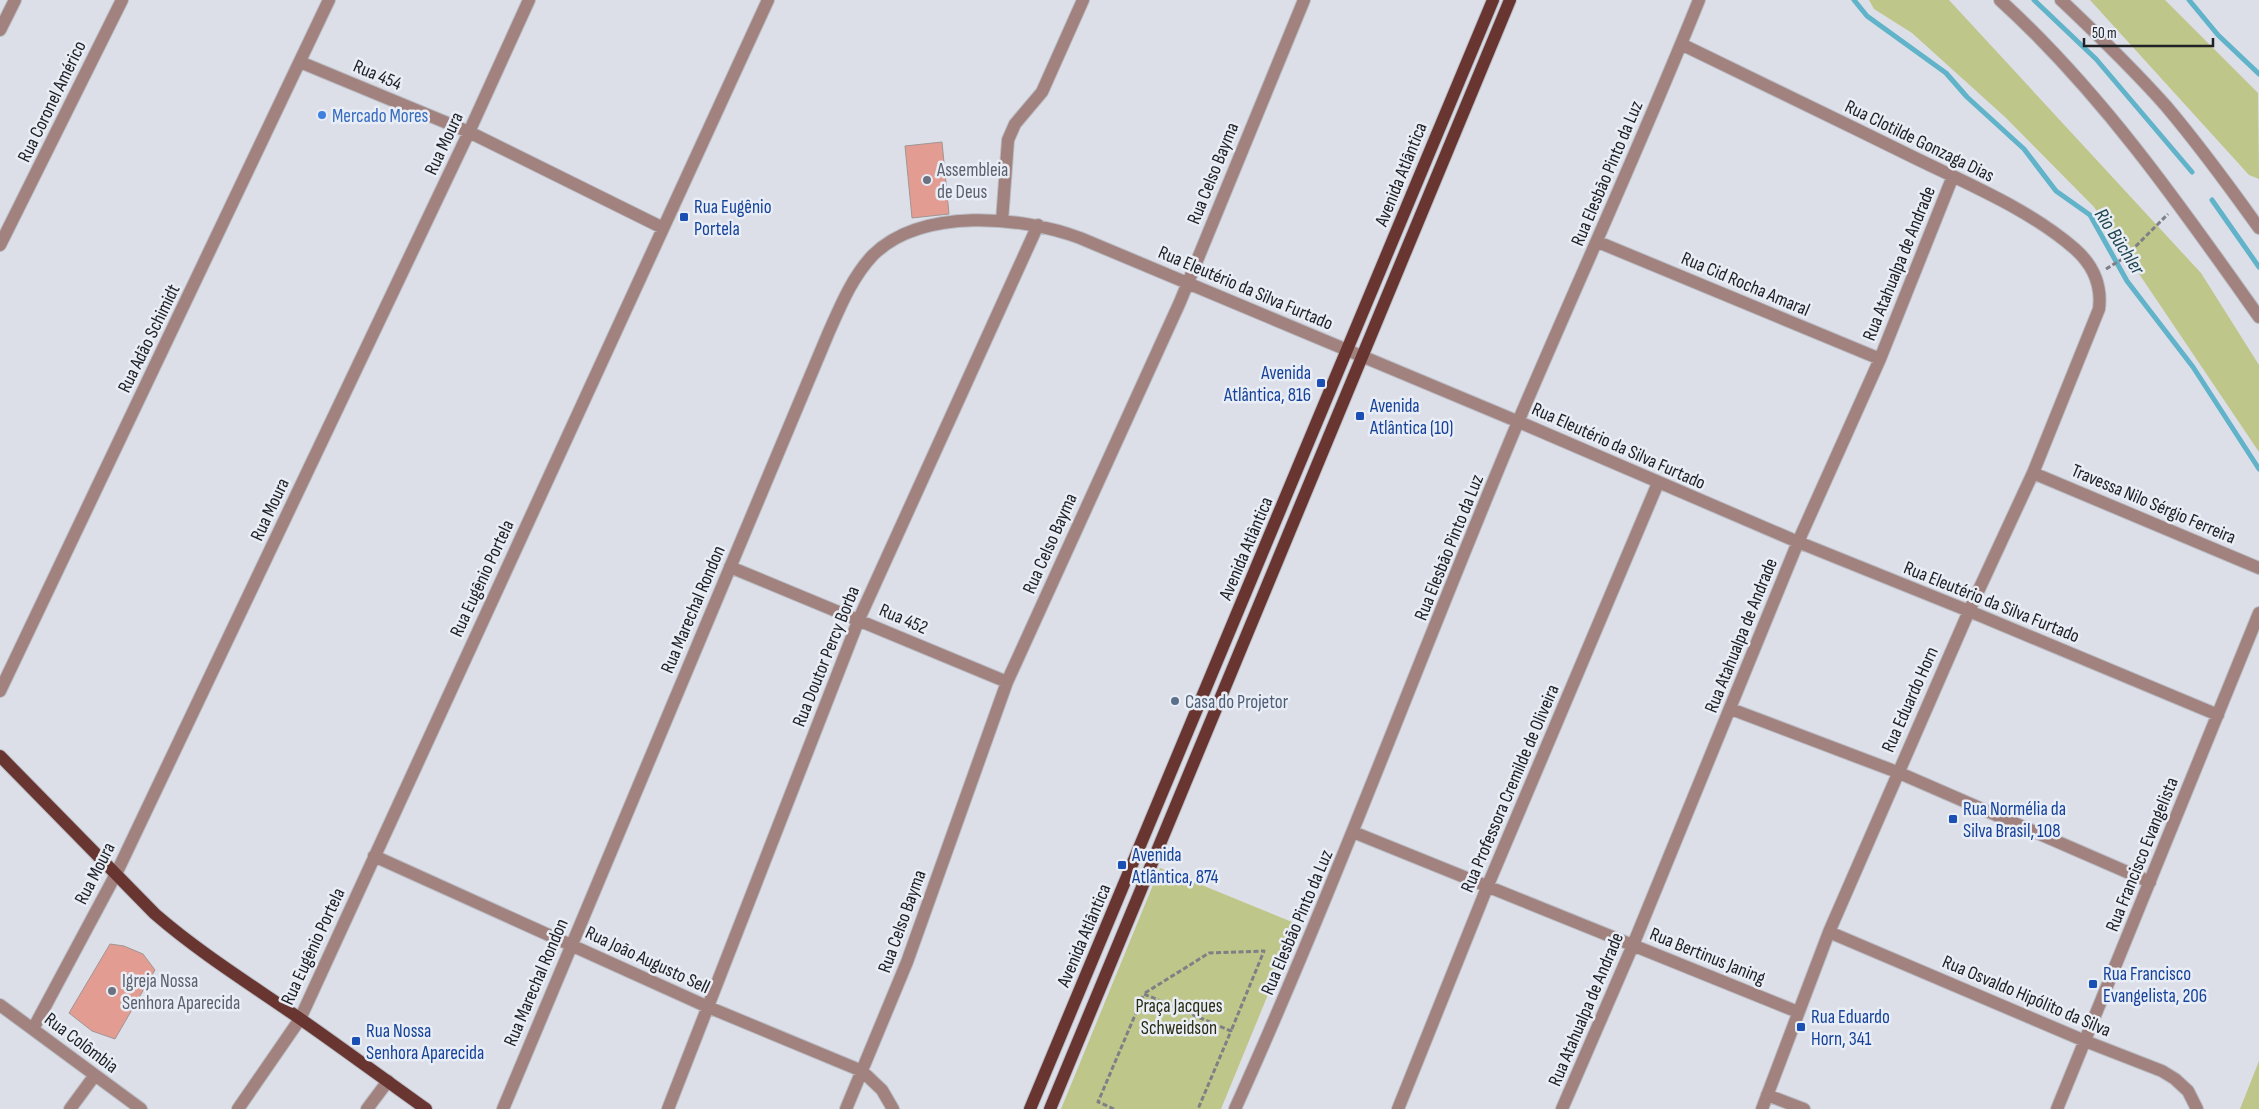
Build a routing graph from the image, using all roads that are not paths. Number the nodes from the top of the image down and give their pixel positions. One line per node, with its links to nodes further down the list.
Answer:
1 (15, 0): 13 (street)
2 (122, 0): 25 (street, Rua Coronel Américo)
3 (329, 0): 15 (street, Rua Adão Schimidt)
4 (529, 0): 16 (street, Rua Moura)
5 (768, 0): 22 (street, Rua Eugênio Portela)
6 (1083, 0): 20 (street)
7 (1304, 0): 26 (street, Rua Celso Bayma)
8 (1493, 0): 17 (main road, Avenida Atlântica)
9 (1510, 0): 18 (main road, Avenida Atlântica)
10 (1699, 0): 14 (street, Rua Elesbão Pinto da Luz)
11 (2000, 0): 28 (street)
12 (2061, 0): 23 (street)
13 (0, 30)
14 (1681, 44): 19 (street, Rua Clotilde Gonzaga Dias); 24 (street, Rua Elesbão Pinto da Luz)
15 (300, 62): 16 (street, Rua 454); 44 (street, Rua Adão Schimidt)
16 (469, 132): 22 (street, Rua 454); 53 (street, Rua Moura)
17 (1432, 144): 18 (main road); 29 (main road, Avenida Atlântica)
18 (1447, 151): 30 (main road, Avenida Atlântica)
19 (1953, 176): 27 (street, Rua Clotilde Gonzaga Dias); 31 (street, Rua Atahualpa de Andrade)
20 (1002, 221): 21 (street, Rua Eleutério da Silva Furtado); 38 (street, Rua Marechal Rondon)
21 (1038, 225): 26 (street, Rua Eleutério da Silva Furtado); 42 (street, Rua Doutor Percy Borba)
22 (663, 228): 52 (street, Rua Eugênio Portela)
23 (2259, 228)
24 (1598, 242): 31 (street, Rua Cid Rocha Amaral); 32 (street, Rua Elesbão Pinto da Luz)
25 (0, 245)
26 (1187, 283): 29 (street, Rua Eleutério da Silva Furtado); 43 (street, Rua Celso Bayma)
27 (2099, 309): 33 (street, Rua Eduardo Horn)
28 (2259, 317)
29 (1348, 350): 30 (street, Rua Eleutério da Silva Furtado); 35 (main road, Avenida Atlântica)
30 (1363, 357): 32 (street, Rua Eleutério da Silva Furtado); 36 (main road, Avenida Atlântica)
31 (1880, 359): 37 (street, Rua Atahualpa de Andrade)
32 (1519, 422): 34 (street, Rua Eleutério da Silva Furtado); 51 (street, Rua Elesbão Pinto da Luz)
33 (2034, 473): 39 (street, Travessa Nilo Sérgio Ferreira); 40 (street, Rua Eduardo Horn)
34 (1658, 484): 37 (street, Rua Eleutério da Silva Furtado); 55 (street, Rua Professora Cremilde de Oliveira)
35 (1289, 491): 36 (main road); 49 (main road, Avenida Atlântica)
36 (1304, 497): 50 (main road, Avenida Atlântica)
37 (1798, 542): 40 (street, Rua Eleutério da Silva Furtado); 45 (street, Rua Atahualpa de Andrade)
38 (730, 567): 42 (street, Rua 452); 57 (street, Rua Marechal Rondon)
39 (2259, 568)
40 (1969, 611): 46 (street, Rua Eleutério da Silva Furtado); 48 (street, Rua Eduardo Horn)
41 (2259, 613): 46 (street, Rua Francisco Evangelista)
42 (859, 620): 43 (street, Rua 452); 60 (street, Rua Doutor Percy Borba)
43 (1006, 682): 65 (street, Rua Celso Bayma)
44 (0, 691)
45 (1731, 709): 48 (street); 58 (street, Rua Atahualpa de Andrade)
46 (2218, 715): 54 (street, Rua Francisco Evangelista)
47 (0, 756): 53 (main road)
48 (1897, 772): 54 (street); 56 (street, Rua Eduardo Horn)
49 (1168, 780): 50 (main road); 78 (main road, Avenida Atlântica)
50 (1184, 786): 79 (main road, Avenida Atlântica)
51 (1353, 832): 55 (street, Rua Bertinus Janing); 80 (street, Rua Elesbão Pinto da Luz)
52 (374, 856): 57 (street, Rua João Augusto Sell); 62 (street, Rua Eugênio Portela)
53 (116, 874): 62 (main road); 63 (street, Rua Moura)
54 (2150, 882): 64 (street, Rua Francisco Evangelista)
55 (1488, 885): 58 (street, Rua Bertinus Janing); 81 (street, Rua Professora Cremilde de Oliveira)
56 (1829, 932): 61 (street, Rua Eduardo Horn); 64 (street, Rua Osvaldo Hipólito da Silva)
57 (571, 944): 60 (street, Rua João Augusto Sell); 74 (street, Rua Marechal Rondon)
58 (1633, 945): 61 (street, Rua Bertinus Janing); 82 (street, Rua Atahualpa de Andrade)
59 (0, 1004): 63 (street, Rua Colômbia)
60 (708, 1007): 65 (street, Rua João Augusto Sell); 75 (street, Rua Doutor Percy Borba)
61 (1798, 1012): 68 (street, Rua Eduardo Horn)
62 (300, 1018): 67 (main road); 71 (street, Rua Eugênio Portela)
63 (33, 1029): 66 (street, Rua Colômbia)
64 (2085, 1041): 85 (street, Rua Francisco Evangelista); 86 (street, Rua Osvaldo Hipólito da Silva)
65 (862, 1071): 76 (street, Rua Celso Bayma); 77 (street, Rua João Augusto Sell)
66 (95, 1075): 69 (street); 70 (street, Rua Colômbia)
67 (388, 1081): 72 (street); 73 (main road)
68 (1767, 1095): 83 (street, Rua Eduardo Horn); 84 (street)
69 (70, 1109)
70 (141, 1109)
71 (238, 1109)
72 (367, 1109)
73 (426, 1109)
74 (502, 1109)
75 (668, 1109)
76 (846, 1109)
77 (894, 1109)
78 (1030, 1109)
79 (1050, 1109)
80 (1235, 1109)
81 (1398, 1109)
82 (1562, 1109)
83 (1762, 1109)
84 (1804, 1109)
85 (2057, 1109)
86 (2197, 1109)

